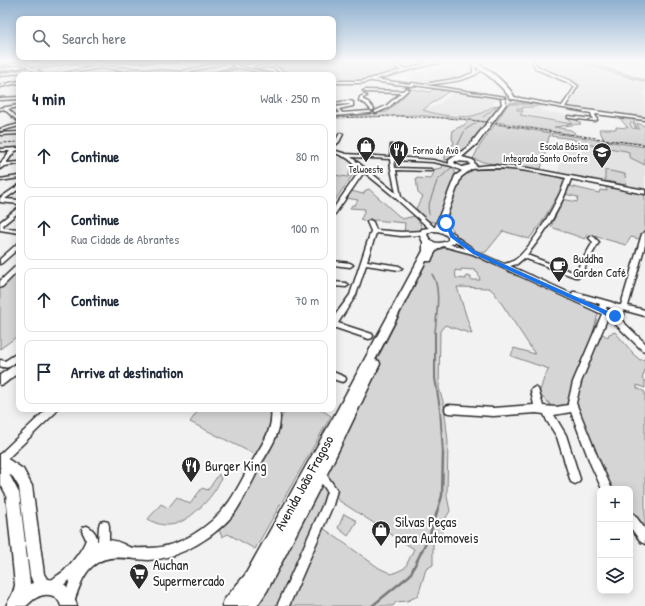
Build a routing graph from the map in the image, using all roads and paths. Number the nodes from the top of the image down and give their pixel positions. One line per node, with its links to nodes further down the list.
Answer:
1 (363, 89): 8 (street)
2 (407, 89): 6 (street)
3 (443, 89): 11 (street)
4 (507, 89): 7 (main road)
5 (576, 89): 18 (street)
6 (403, 92): 8 (street); 20 (street)
7 (509, 92): 11 (main road); 13 (main road)
8 (365, 93): 9 (street); 20 (street)
9 (394, 96)
10 (16, 98): 12 (street)
11 (503, 98): 13 (main road); 38 (main road)
12 (0, 99): 19 (street)
13 (513, 100): 18 (street); 40 (main road)
14 (336, 104): 17 (street)
15 (16, 106): 19 (street)
16 (336, 106): 17 (street)
17 (339, 106): 22 (street)
18 (563, 107): 21 (street)
19 (4, 108): 24 (street)
20 (371, 110): 22 (street)
21 (592, 112): 25 (street); 26 (street)
22 (341, 114): 23 (street)
23 (336, 115)
24 (16, 117)
25 (569, 117)
26 (645, 119)
27 (16, 126): 28 (street)
28 (1, 132): 29 (street)
29 (16, 133)
30 (341, 134): 31 (street)
31 (336, 143)
32 (393, 146): 37 (street)
33 (16, 149): 34 (street); 41 (street)
34 (0, 150)
35 (336, 152): 36 (street)
36 (347, 156): 37 (street); 42 (street)
37 (391, 158): 38 (street); 43 (street)
38 (453, 163): 40 (main road); 40 (main road); 45 (main road)
39 (16, 164): 41 (street)
40 (470, 165): 45 (main road); 47 (street)
41 (1, 166)
42 (363, 169): 51 (street); 54 (street)
43 (393, 169): 44 (street); 51 (street)
44 (431, 170)
45 (458, 176): 59 (main road)
46 (16, 177): 48 (street)
47 (569, 177): 50 (street); 70 (street)
48 (0, 180)
49 (16, 189): 52 (street)
50 (645, 192)
51 (399, 197): 56 (street)
52 (0, 200): 53 (street)
53 (16, 202)
54 (336, 209)
55 (16, 212): 57 (street)
56 (418, 215): 59 (street); 66 (street)
57 (3, 219): 60 (street)
58 (370, 222): 62 (street)
59 (437, 224): 64 (main road); 64 (main road); 66 (main road)
60 (1, 230): 61 (street)
61 (16, 231)
62 (374, 231): 66 (street); 73 (street)
63 (645, 234): 83 (street)
64 (451, 235): 67 (main road); 69 (street)
65 (592, 238): 70 (street)
66 (426, 242): 67 (main road); 67 (main road); 105 (main road, Avenida João Fragoso); 119 (main road, Avenida João Fragoso)
67 (442, 245): 69 (street)
68 (16, 248): 71 (street)
69 (475, 253): 76 (street)
70 (523, 256): 72 (street)
71 (0, 262)
72 (517, 262): 76 (street); 79 (street)
73 (364, 263): 77 (street); 86 (street)
74 (336, 264): 75 (street)
75 (350, 266)
76 (504, 266): 79 (street)
77 (399, 268)
78 (16, 269): 81 (street)
79 (515, 271): 84 (street)
80 (336, 284): 82 (street)
81 (0, 285)
82 (346, 285)
83 (624, 308): 84 (street); 85 (street)
84 (607, 311): 89 (street); 98 (street)
85 (645, 313)
86 (336, 320)
87 (336, 325): 88 (street)
88 (369, 336)
89 (645, 348)
90 (16, 354): 92 (street)
91 (16, 357): 92 (street)
92 (5, 363)
93 (16, 368): 96 (main road)
94 (336, 376): 95 (street)
95 (342, 379)
96 (0, 381)
97 (535, 391): 100 (street)
98 (574, 408): 100 (street); 107 (street)
99 (449, 409): 100 (street)
100 (544, 410): 106 (street)
101 (49, 412): 103 (street)
102 (275, 412): 114 (street)
103 (0, 460): 116 (main road)
104 (0, 474): 117 (main road)
105 (320, 474): 120 (main road, Avenida João Fragoso); 121 (street)
106 (575, 479)
107 (606, 486)
108 (633, 522): 111 (street)
109 (104, 526): 112 (street)
110 (87, 531): 113 (street)
111 (645, 538)
112 (102, 545): 113 (street); 114 (street); 115 (street)
113 (89, 548): 116 (street)
114 (127, 552): 115 (street)
115 (88, 562): 118 (street)
116 (48, 587): 117 (main road); 118 (main road)
117 (17, 603)
118 (69, 604)
119 (230, 606)
120 (247, 606)
121 (283, 606)

